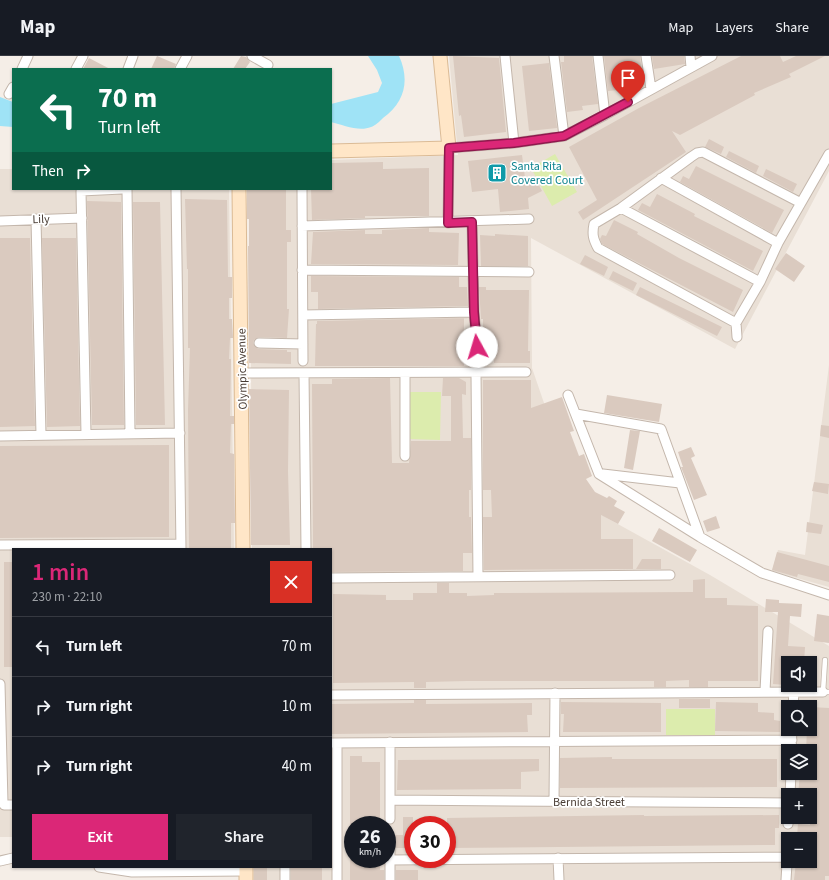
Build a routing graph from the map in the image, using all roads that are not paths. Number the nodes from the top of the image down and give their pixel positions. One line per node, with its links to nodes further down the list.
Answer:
1 (28, 56): 15 (street)
2 (83, 56): 16 (street)
3 (132, 56): 17 (street)
4 (187, 56): 18 (street)
5 (252, 56): 13 (street)
6 (440, 56): 23 (street)
7 (505, 56): 22 (street)
8 (554, 56): 21 (street)
9 (598, 56): 20 (street)
10 (646, 56): 19 (street)
11 (690, 56): 14 (street)
12 (712, 56): 14 (street)
13 (268, 65)
14 (691, 67): 19 (street)
15 (22, 68)
16 (77, 68)
17 (128, 68)
18 (181, 68)
19 (651, 89): 20 (street)
20 (605, 115): 21 (street)
21 (564, 136): 22 (street)
22 (514, 143): 23 (street)
23 (449, 148): 24 (street); 39 (street)
24 (332, 151)
25 (828, 159): 32 (street)
26 (660, 178): 32 (street); 33 (street); 41 (street)
27 (102, 190): 34 (street)
28 (127, 190): 63 (street)
29 (176, 190): 61 (street)
30 (238, 190): 56 (street, Olympic Avenue)
31 (302, 190): 40 (street)
32 (801, 202): 41 (street)
33 (621, 208): 45 (street); 48 (street)
34 (82, 218): 35 (street, Lily); 62 (street)
35 (36, 219): 37 (street, Lily); 64 (street)
36 (529, 219): 38 (street)
37 (0, 221)
38 (472, 222): 39 (street); 43 (street)
39 (448, 223): 40 (street)
40 (302, 226): 42 (street)
41 (778, 243): 45 (street)
42 (302, 270): 43 (street); 47 (street)
43 (473, 272): 44 (street); 46 (street)
44 (529, 272)
45 (760, 282): 48 (street)
46 (474, 312): 47 (street); 52 (street)
47 (303, 315): 51 (street)
48 (736, 323): 49 (street)
49 (737, 337)
50 (259, 343): 51 (street)
51 (303, 344): 53 (street)
52 (477, 347)
53 (304, 361)
54 (476, 372): 55 (street); 58 (street); 78 (street)
55 (526, 372)
56 (242, 373): 57 (street); 75 (street, Olympic Avenue)
57 (304, 373): 58 (street); 76 (street)
58 (405, 373): 66 (street)
59 (568, 395): 60 (street)
60 (576, 414): 67 (street); 68 (street)
61 (180, 433): 63 (street); 74 (street)
62 (86, 434): 63 (street); 64 (street)
63 (130, 434)
64 (41, 435): 65 (street)
65 (0, 436)
66 (405, 456)
67 (599, 474): 68 (street); 69 (street)
68 (680, 483): 69 (street)
69 (700, 537): 80 (street)
70 (0, 545): 72 (street)
71 (132, 546): 73 (street); 74 (street)
72 (46, 547): 73 (street)
73 (85, 547)
74 (181, 547)
75 (243, 548)
76 (306, 548)
77 (670, 575): 78 (street)
78 (478, 577): 79 (street)
79 (332, 578)
80 (829, 595)
81 (768, 632): 84 (street)
82 (825, 660): 86 (lane)
83 (0, 684): 98 (street)
84 (765, 691): 85 (street); 87 (street)
85 (781, 691)
86 (826, 692)
87 (555, 693): 88 (street); 92 (street)
88 (332, 695)
89 (792, 736): 90 (street)
90 (792, 740): 92 (street); 94 (street)
91 (390, 742): 92 (street); 93 (street); 95 (street)
92 (555, 742): 96 (street)
93 (334, 743): 112 (street)
94 (792, 744)
95 (390, 800): 96 (street, Bernida Street); 99 (street)
96 (554, 801): 97 (street, Bernida Street)
97 (781, 803)
98 (12, 805)
99 (390, 816)
100 (781, 852): 102 (street)
101 (12, 858): 103 (street)
102 (558, 858): 104 (street); 114 (street)
103 (0, 860)
104 (396, 860)
105 (106, 868): 109 (street)
106 (285, 868): 111 (street)
107 (390, 868): 113 (street)
108 (786, 868): 115 (street)
109 (185, 869): 110 (street)
110 (246, 873)
111 (285, 880)
112 (337, 880)
113 (390, 880)
114 (559, 880)
115 (786, 880)

